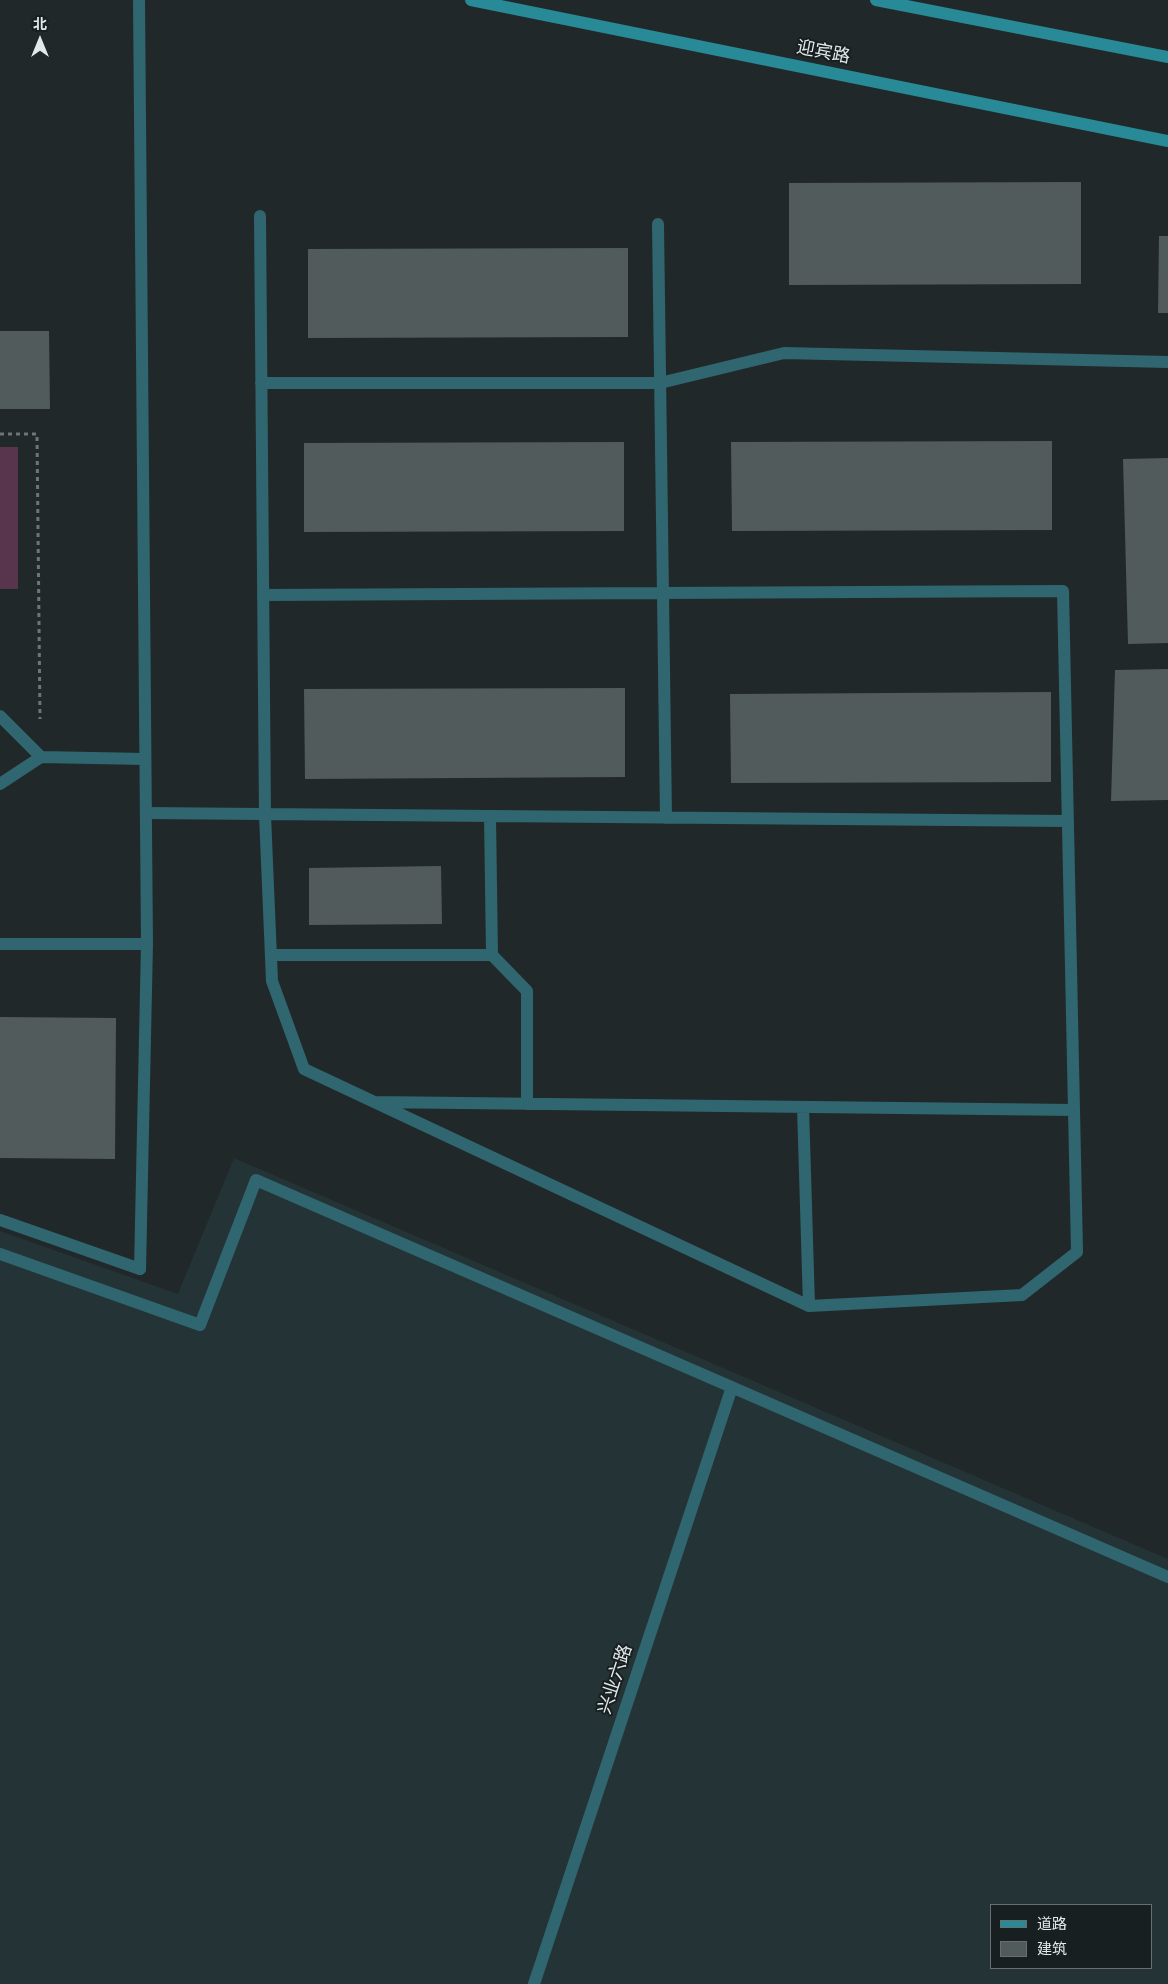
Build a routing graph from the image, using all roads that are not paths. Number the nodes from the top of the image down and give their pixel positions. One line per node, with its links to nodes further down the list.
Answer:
1 (139, 0): 15 (street)
2 (471, 0): 5 (main road, 迎宾路)
3 (876, 0): 4 (main road)
4 (1168, 58)
5 (1168, 142)
6 (260, 216): 9 (street)
7 (658, 224): 10 (street)
8 (1168, 362): 10 (street)
9 (261, 383): 10 (street); 12 (street)
10 (660, 383): 11 (street)
11 (662, 593): 12 (street); 20 (street); 21 (street)
12 (263, 595): 18 (street)
13 (0, 716): 14 (street)
14 (41, 757): 15 (street); 16 (street)
15 (146, 759): 17 (street)
16 (0, 784)
17 (146, 813): 18 (street); 23 (street)
18 (265, 815): 19 (street); 24 (street)
19 (490, 816): 20 (street); 25 (street)
20 (666, 818): 21 (street)
21 (1068, 821): 29 (street)
22 (0, 944): 23 (street)
23 (147, 944): 30 (street)
24 (271, 955): 25 (street); 26 (street)
25 (492, 955): 27 (street)
26 (374, 1102): 27 (street); 32 (street)
27 (527, 1104): 28 (street)
28 (803, 1108): 29 (street); 32 (street)
29 (1074, 1110): 32 (street)
30 (0, 1220)
31 (0, 1254): 33 (street)
32 (808, 1306)
33 (732, 1387): 34 (street); 35 (street, 兴业六路)
34 (1168, 1577)
35 (534, 1984)

